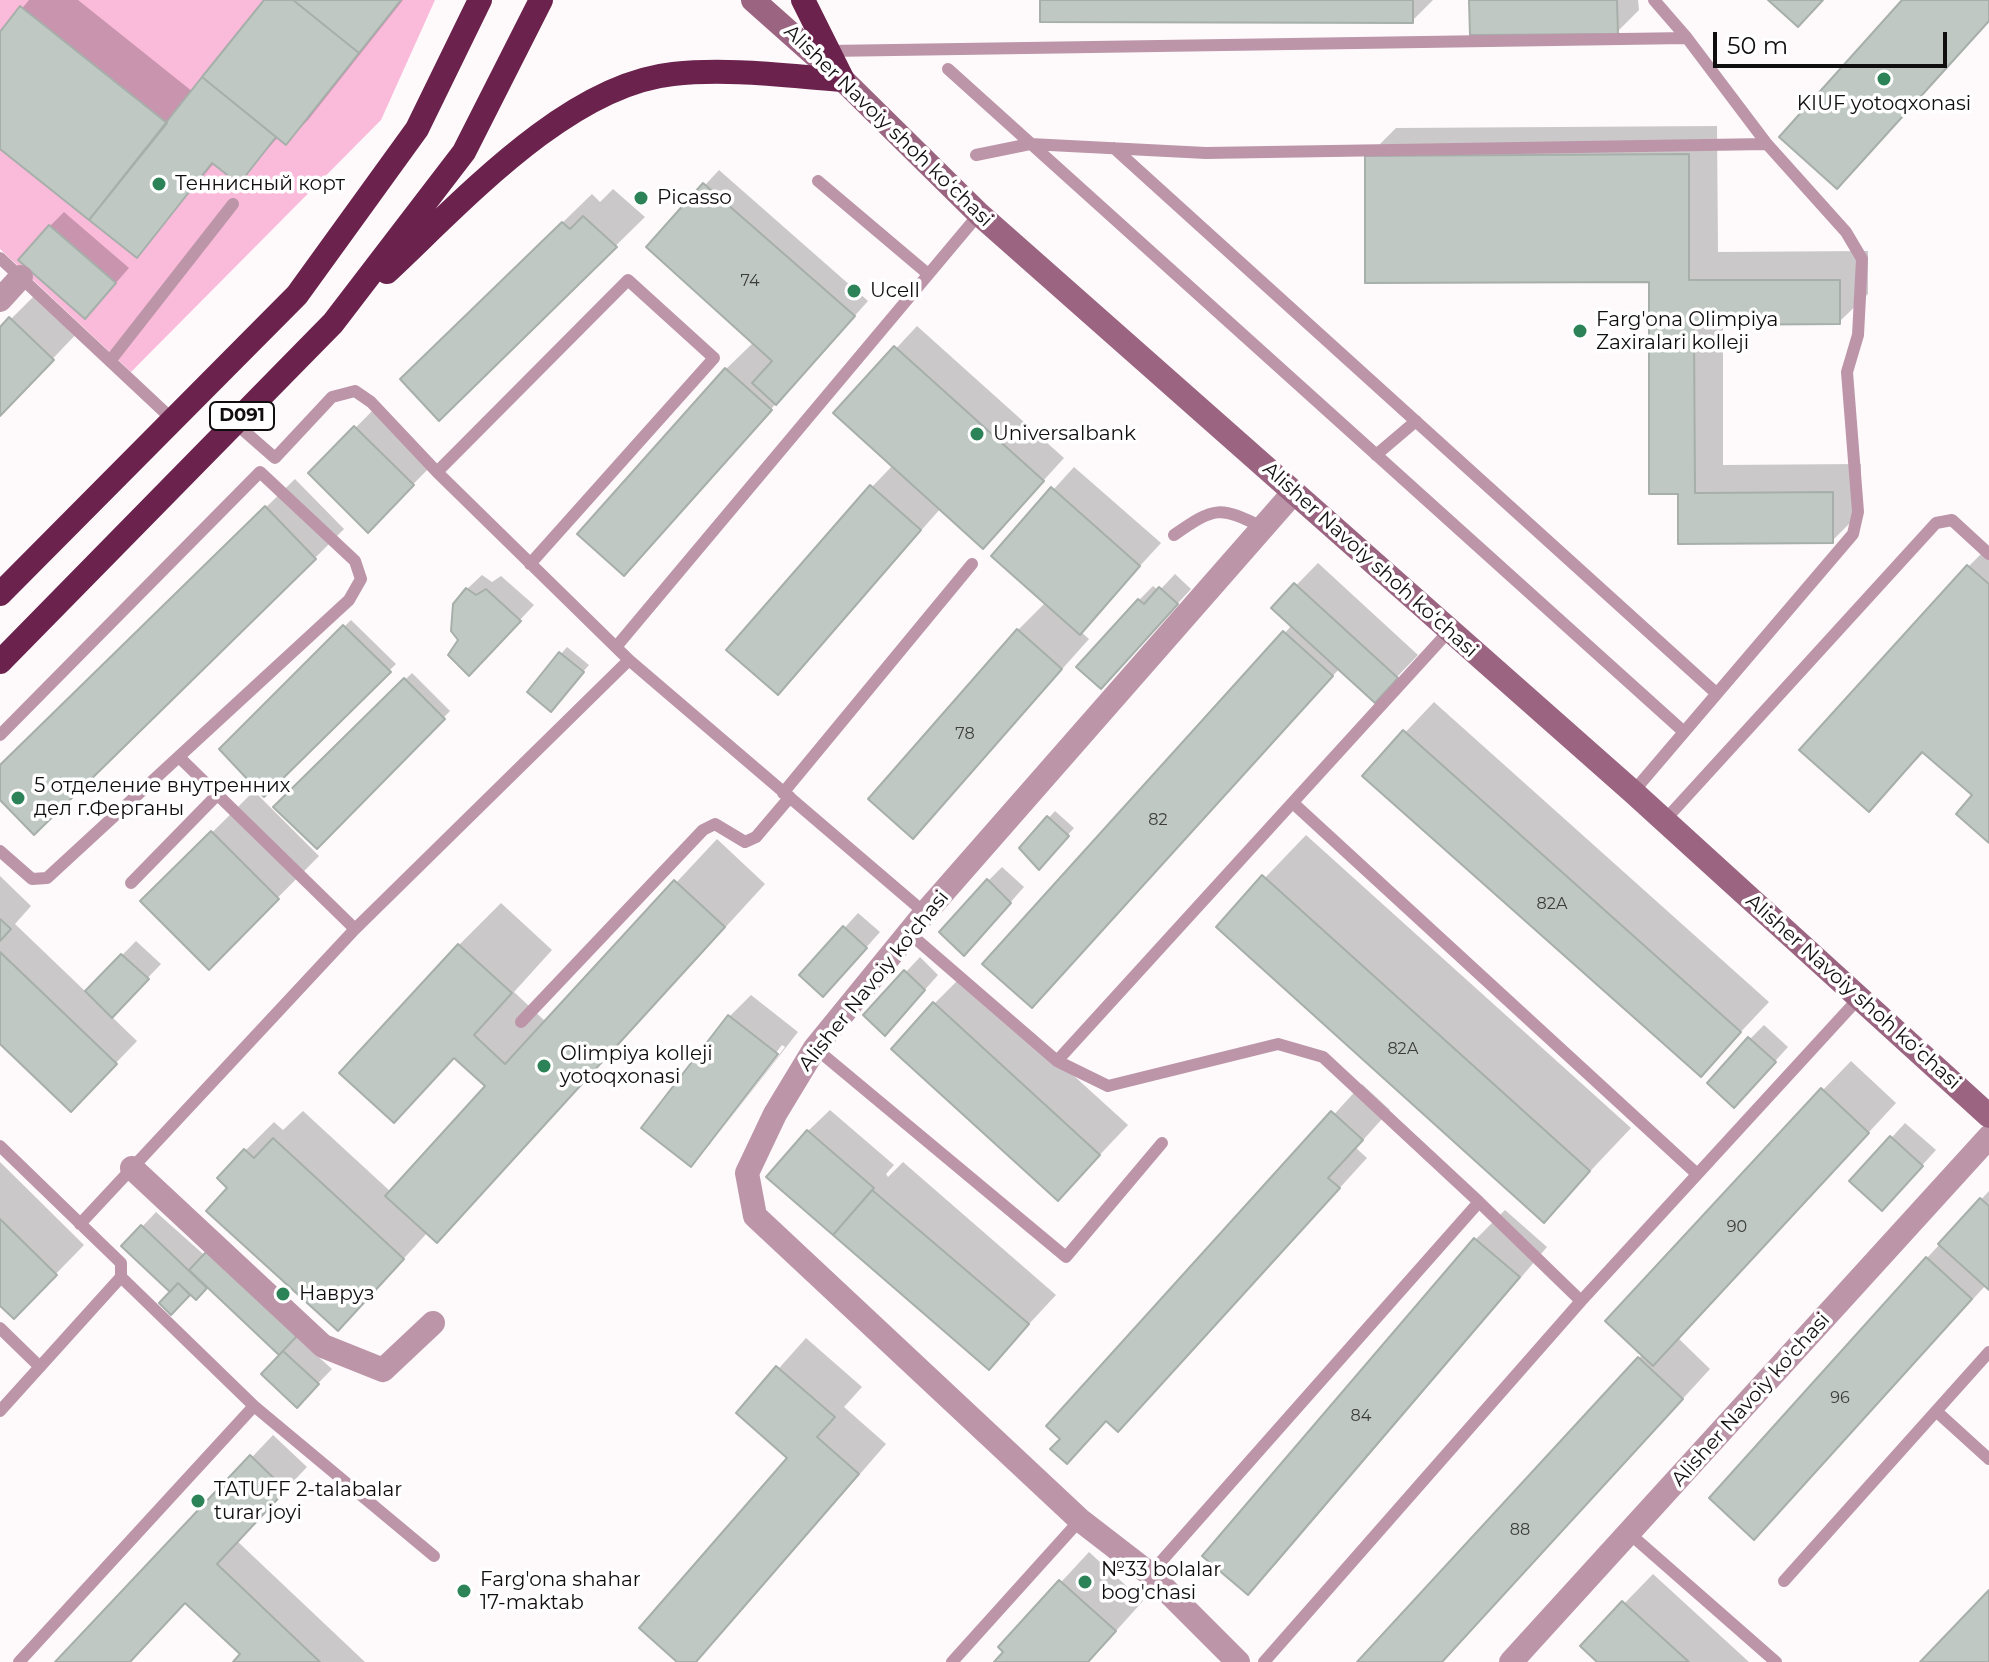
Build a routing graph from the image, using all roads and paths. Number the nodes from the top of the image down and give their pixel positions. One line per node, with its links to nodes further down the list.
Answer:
1 (480, 0): 23 (highway, D091)
2 (541, 0): 21 (highway, D091)
3 (753, 0): 9 (street, Alisher Navoiy shoh koʻchasi)
4 (803, 0): 7 (highway)
5 (1654, 0): 6 (lane)
6 (1687, 38): 7 (lane); 11 (lane)
7 (828, 51): 9 (highway)
8 (948, 69): 10 (lane)
9 (843, 80): 16 (street, Alisher Navoiy shoh koʻchasi); 21 (highway)
10 (1030, 144): 12 (lane); 13 (lane); 26 (lane)
11 (1767, 144): 12 (lane); 41 (lane)
12 (1114, 148): 24 (lane)
13 (976, 155)
14 (818, 181): 18 (lane)
15 (233, 204): 22 (lane)
16 (979, 214): 18 (lane); 30 (street, Alisher Navoiy shoh koʻchasi)
17 (0, 258): 19 (lane)
18 (928, 274): 38 (lane)
19 (21, 277): 20 (street); 22 (lane)
20 (0, 300)
21 (333, 323): 25 (highway, D091)
22 (110, 361): 23 (lane)
23 (173, 420): 36 (highway, D091)
24 (1416, 421): 26 (lane); 41 (lane)
25 (235, 423): 27 (lane); 40 (highway, D091)
26 (1376, 455): 42 (lane)
27 (275, 458): 28 (lane); 29 (lane)
28 (260, 472): 43 (lane); 44 (lane)
29 (437, 472): 34 (lane); 34 (lane)
30 (1294, 492): 31 (street, Alisher Navoiy ko'chasi); 37 (street, Alisher Navoiy shoh koʻchasi)
31 (1264, 528): 32 (lane); 52 (street, Alisher Navoiy ko'chasi)
32 (1174, 535)
33 (1989, 554): 49 (lane)
34 (530, 564): 38 (lane)
35 (972, 564): 47 (lane)
36 (0, 594)
37 (1449, 631): 45 (street, Alisher Navoiy shoh koʻchasi); 48 (lane)
38 (616, 647): 39 (lane)
39 (629, 660): 47 (lane); 53 (lane)
40 (0, 662)
41 (1716, 693): 42 (lane)
42 (1684, 732): 45 (lane)
43 (0, 735)
44 (179, 757): 46 (lane); 50 (lane)
45 (1633, 792): 49 (street, Alisher Navoiy shoh koʻchasi)
46 (218, 794): 51 (lane); 53 (lane)
47 (786, 795): 52 (lane); 56 (lane)
48 (1293, 803): 58 (lane); 64 (lane)
49 (1665, 820): 55 (street, Alisher Navoiy shoh koʻchasi)
50 (0, 851)
51 (131, 883)
52 (925, 913): 54 (street, Alisher Navoiy ko'chasi)
53 (355, 929): 63 (lane)
54 (909, 933): 57 (street, Alisher Navoiy ko'chasi); 58 (lane)
55 (1859, 998): 59 (street, Alisher Navoiy shoh koʻchasi); 64 (lane)
56 (521, 1022)
57 (815, 1048): 61 (lane); 77 (street, Alisher Navoiy ko'chasi)
58 (1057, 1061): 65 (lane)
59 (1989, 1116)
60 (1989, 1137): 78 (street, Alisher Navoiy ko'chasi)
61 (1162, 1143)
62 (0, 1146): 66 (lane)
63 (132, 1168): 66 (lane); 69 (street)
64 (1697, 1174): 68 (lane)
65 (1479, 1202): 68 (lane); 80 (lane)
66 (80, 1224): 67 (lane)
67 (121, 1277): 72 (lane); 73 (lane)
68 (1581, 1301): 85 (lane)
69 (433, 1323)
70 (0, 1328): 72 (lane)
71 (1989, 1352): 75 (lane)
72 (40, 1367): 74 (lane)
73 (254, 1406): 79 (lane); 82 (lane)
74 (0, 1411)
75 (1936, 1411): 76 (lane); 81 (lane)
76 (1989, 1459)
77 (1080, 1520): 80 (street, Alisher Navoiy ko'chasi); 83 (lane)
78 (1630, 1534): 86 (street, Alisher Navoiy ko'chasi); 87 (lane)
79 (434, 1556)
80 (1150, 1574): 84 (street, Alisher Navoiy ko'chasi)
81 (1784, 1581)
82 (19, 1662)
83 (952, 1662)
84 (1238, 1662)
85 (1264, 1662)
86 (1511, 1662)
87 (1776, 1662)

